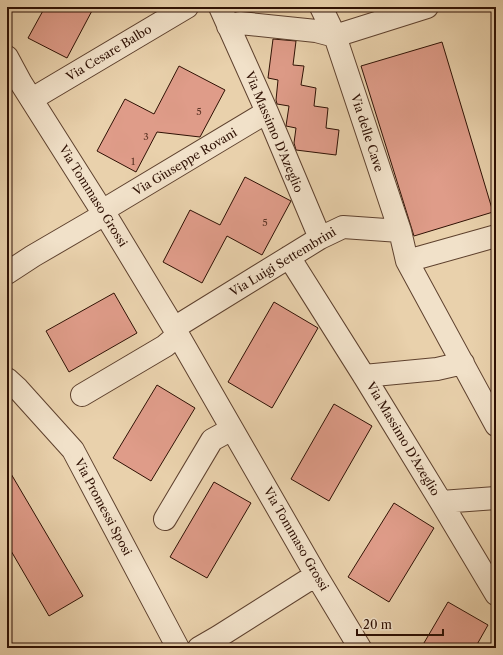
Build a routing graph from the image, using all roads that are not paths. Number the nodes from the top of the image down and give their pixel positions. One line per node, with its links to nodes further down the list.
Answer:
1 (187, 7): 7 (street, Via Cesare Balbo)
2 (321, 7): 5 (street, Via delle Cave)
3 (427, 7): 5 (street)
4 (224, 17): 5 (street, Via Massimo D'Azeglio); 8 (street, Via Massimo D'Azeglio)
5 (335, 36): 10 (street, Via delle Cave)
6 (7, 57): 7 (street, Via Tommaso Grossi)
7 (20, 91): 9 (street, Via Tommaso Grossi)
8 (267, 112): 9 (street, Via Giuseppe Rovani); 12 (street, Via Massimo D'Azeglio)
9 (104, 213): 15 (street); 16 (street, Via Tommaso Grossi)
10 (400, 231): 12 (street, Via Luigi Settembrini); 14 (street, Via delle Cave)
11 (496, 236): 14 (street)
12 (320, 238): 13 (street, Via Luigi Settembrini)
13 (289, 258): 16 (street, Via Luigi Settembrini); 18 (street, Via Massimo D'Azeglio)
14 (407, 261): 17 (street, Via delle Cave)
15 (7, 273)
16 (176, 332): 20 (street); 22 (street, Via Tommaso Grossi)
17 (463, 363): 18 (street, Via Massimo D'Azeglio); 21 (street, Via delle Cave)
18 (364, 376): 24 (street, Via Massimo D'Azeglio)
19 (7, 379): 28 (street, Via Promessi Sposi)
20 (82, 395)
21 (496, 425)
22 (232, 429): 25 (street); 26 (street, Via Tommaso Grossi)
23 (496, 498): 24 (street, Via Massimo D'Azeglio)
24 (441, 502): 27 (street, Via Massimo D'Azeglio)
25 (165, 519)
26 (316, 575): 29 (street); 30 (street, Via Tommaso Grossi)
27 (496, 594)
28 (178, 648)
29 (199, 648)
30 (360, 648)

